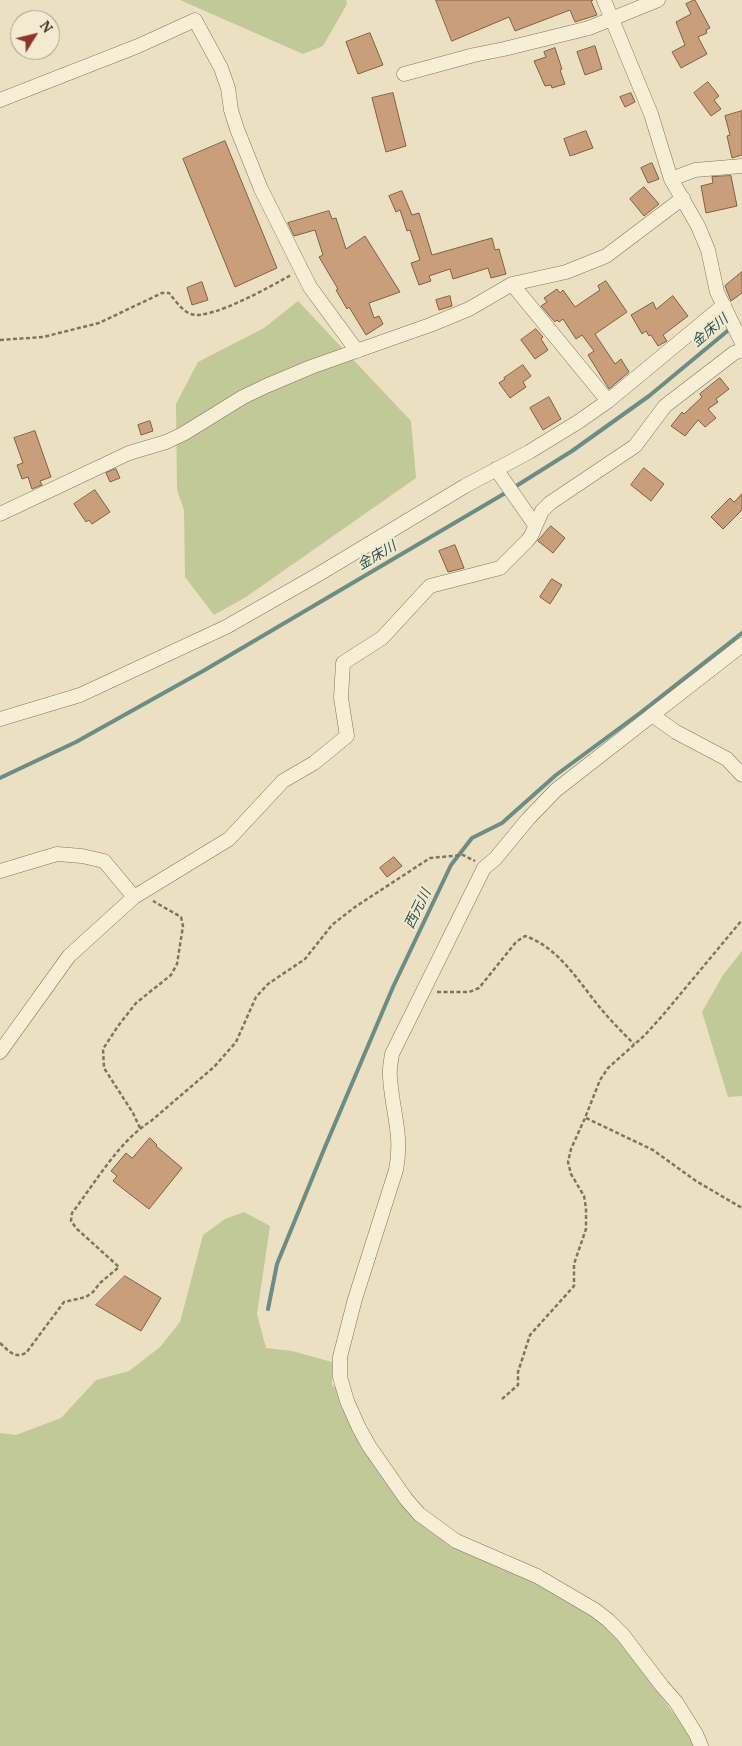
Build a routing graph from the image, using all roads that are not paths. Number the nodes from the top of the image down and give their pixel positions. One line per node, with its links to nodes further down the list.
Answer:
1 (604, 0): 3 (street)
2 (658, 0): 3 (street)
3 (611, 19): 4 (street); 7 (street)
4 (404, 74)
5 (0, 100): 13 (street)
6 (742, 166): 7 (street)
7 (671, 179): 8 (street)
8 (683, 198): 9 (street); 10 (street)
9 (512, 284): 13 (street); 14 (street)
10 (724, 305): 11 (street); 14 (street)
11 (742, 343)
12 (742, 350): 17 (street)
13 (357, 351): 16 (street)
14 (608, 401): 15 (street)
15 (499, 474): 17 (street); 20 (street)
16 (0, 514)
17 (535, 525): 23 (street)
18 (742, 645): 19 (street)
19 (652, 714): 21 (street); 25 (street)
20 (0, 719)
21 (742, 775)
22 (0, 871): 23 (street)
23 (137, 896): 24 (street)
24 (0, 1052)
25 (701, 1746)

